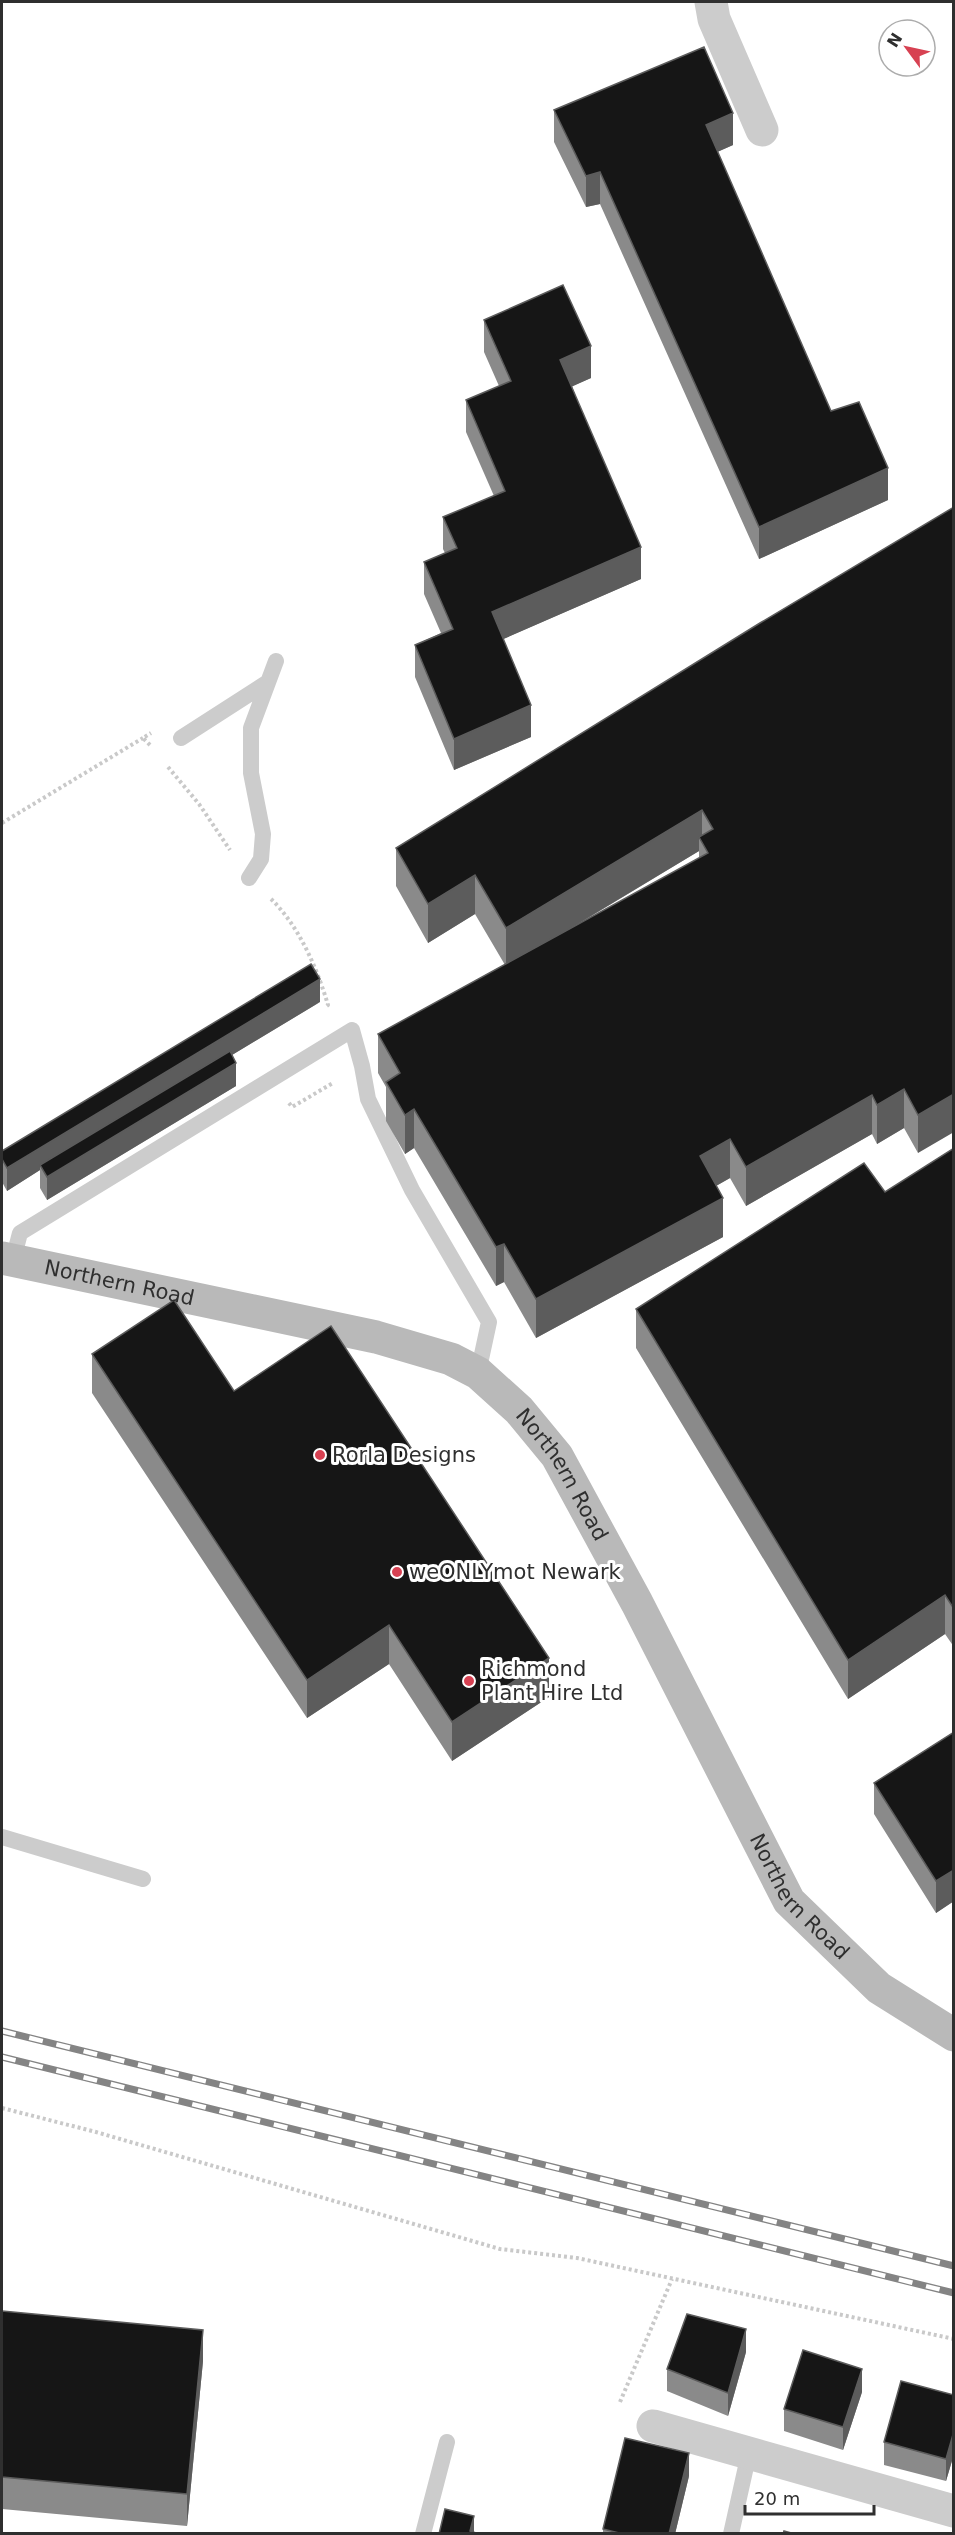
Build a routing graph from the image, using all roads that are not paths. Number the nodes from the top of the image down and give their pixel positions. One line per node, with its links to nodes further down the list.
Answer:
1 (711, 2): 2 (street)
2 (762, 130)
3 (276, 661): 4 (lane)
4 (268, 682): 5 (lane); 6 (lane)
5 (180, 738)
6 (249, 878)
7 (7, 1259): 8 (street, Northern Road); 8 (lane)
8 (478, 1373): 11 (street, Northern Road)
9 (2, 1838): 10 (lane)
10 (143, 1879)
11 (954, 2036)
12 (653, 2426): 14 (street)
13 (447, 2442): 16 (lane)
14 (749, 2453): 15 (street); 17 (lane)
15 (954, 2511)
16 (423, 2534)
17 (731, 2534)

